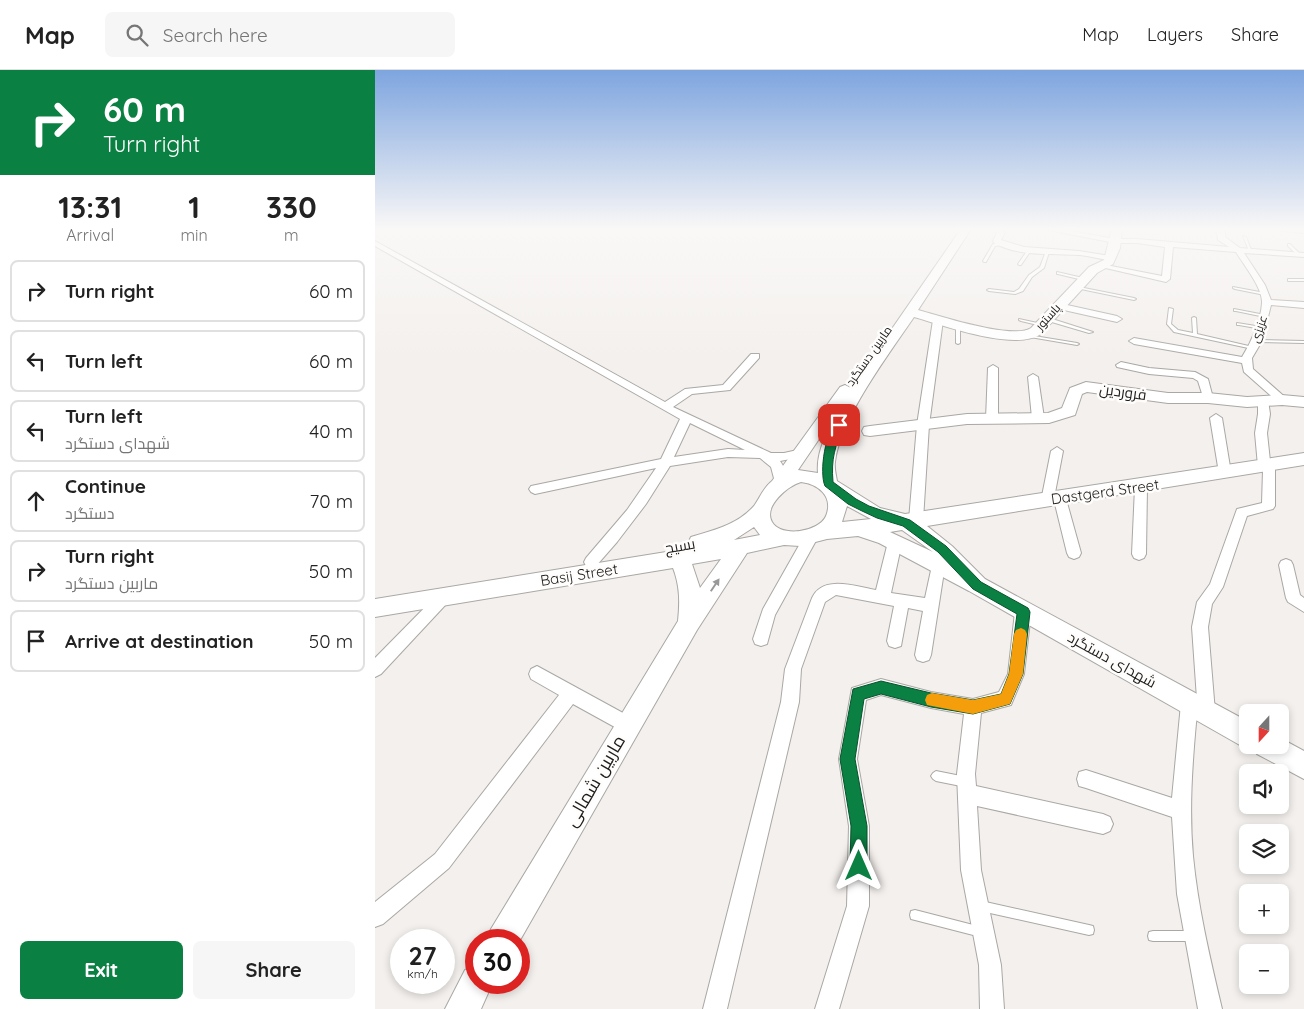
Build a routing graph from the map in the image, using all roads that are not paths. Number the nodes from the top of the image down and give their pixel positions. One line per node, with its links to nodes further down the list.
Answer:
1 (428, 273): 48 (street)
2 (929, 273): 49 (main road, ماربین دستگرد)
3 (937, 273): 21 (main road, ماربین دستگرد)
4 (1035, 273): 14 (lane)
5 (1058, 273): 12 (lane)
6 (1090, 273): 12 (main road, پاستور)
7 (1144, 273): 8 (street)
8 (1167, 273)
9 (1253, 273): 15 (street, عزیزی)
10 (1289, 280): 11 (lane)
11 (1304, 280)
12 (1079, 283): 16 (lane); 18 (main road, پاستور)
13 (1235, 288): 15 (lane)
14 (989, 290)
15 (1266, 298): 17 (street); 22 (street, عزیزی)
16 (1135, 299)
17 (1304, 305)
18 (1059, 306): 24 (street); 27 (main road, پاستور)
19 (1171, 310): 32 (lane)
20 (1236, 310): 22 (lane)
21 (912, 312): 25 (main road, پاستور); 49 (main road, ماربین دستگرد)
22 (1265, 316): 30 (street, عزیزی)
23 (1193, 318): 32 (lane)
24 (1117, 319)
25 (939, 320): 29 (main road, پاستور); 54 (street)
26 (1021, 320): 27 (lane)
27 (1045, 322): 31 (lane); 33 (main road, پاستور)
28 (1239, 324): 30 (lane)
29 (958, 325): 33 (main road, پاستور); 36 (lane)
30 (1262, 328): 38 (street, عزیزی)
31 (1091, 332)
32 (1195, 334): 38 (lane)
33 (1030, 336): 37 (lane)
34 (1135, 341): 40 (street)
35 (1304, 342): 38 (lane)
36 (958, 343)
37 (1077, 344)
38 (1255, 344): 40 (street, عزیزی)
39 (755, 356): 48 (street)
40 (1247, 361): 46 (street, عزیزی)
41 (1121, 365): 44 (street)
42 (993, 368): 53 (street)
43 (1033, 378): 50 (street)
44 (1208, 398): 45 (main road, فروردین); 50 (main road, فروردین)
45 (1263, 400): 46 (main road, فروردین); 61 (street)
46 (1281, 400): 47 (main road, فروردین)
47 (1304, 402)
48 (665, 407): 52 (street)
49 (837, 414): 57 (main road, ماربین دستگرد); 64 (main road, ماربین دستگرد)
50 (1039, 418): 53 (main road, فروردین)
51 (1216, 418): 62 (street)
52 (686, 419): 58 (street); 60 (street)
53 (992, 419): 54 (main road, فروردین)
54 (923, 425): 55 (main road, فروردین); 70 (street)
55 (870, 431)
56 (1057, 451): 67 (street)
57 (802, 453): 58 (street); 63 (main road, ماربین دستگرد)
58 (769, 457): 60 (street); 63 (street)
59 (1304, 459): 61 (main road, Dastgerd Street)
60 (665, 462): 66 (street); 80 (street)
61 (1267, 466): 62 (main road, Dastgerd Street); 98 (street)
62 (1225, 473): 65 (main road, Dastgerd Street)
63 (780, 483): 64 (main road); 68 (main road)
64 (828, 484): 70 (main road); 72 (main road)
65 (1141, 487): 67 (main road, Dastgerd Street); 77 (street)
66 (535, 489)
67 (1054, 500): 69 (main road, Dastgerd Street); 76 (street)
68 (760, 511): 73 (main road); 80 (main road, بسیج)
69 (945, 515): 70 (main road, Dastgerd Street); 78 (main road)
70 (911, 522): 71 (main road, Dastgerd Street); 78 (main road, شهدای دستگرد)
71 (861, 529): 72 (main road, Dastgerd Street); 74 (main road, شهدای دستگرد)
72 (818, 534): 73 (main road); 91 (street)
73 (783, 538): 75 (main road, Basij Street)
74 (895, 542): 78 (main road, شهدای دستگرد); 84 (street)
75 (740, 547): 79 (main road, Basij Street); 90 (main road, ماربین شمالی, one-way to 75)
76 (1074, 552)
77 (1139, 554)
78 (940, 557): 86 (street); 89 (main road, شهدای دستگرد)
79 (679, 559): 83 (main road, Basij Street); 90 (main road, ماربین شمالی)
80 (591, 562): 82 (main road, Basij Street)
81 (1286, 565): 87 (street)
82 (375, 596)
83 (445, 596): 88 (main road, Basij Street); 94 (street)
84 (883, 598): 85 (street); 118 (street)
85 (902, 601): 86 (street); 92 (street)
86 (931, 606): 93 (street)
87 (1304, 606)
88 (375, 608)
89 (1023, 612): 97 (street); 98 (main road, شهدای دستگرد)
90 (689, 624): 99 (main road, ماربین شمالی)
91 (761, 640)
92 (895, 641)
93 (923, 655)
94 (375, 669)
95 (537, 674): 96 (street)
96 (571, 693): 99 (street); 110 (street)
97 (973, 707): 105 (street); 119 (street)
98 (1198, 708): 100 (main road, شهدای دستگرد); 106 (street)
99 (628, 725): 111 (main road, ماربین شمالی)
100 (1239, 731)
101 (1282, 754): 102 (main road)
102 (1304, 766)
103 (936, 776): 105 (lane)
104 (1086, 779): 106 (street)
105 (967, 788): 107 (street); 108 (street)
106 (1182, 812): 115 (street)
107 (1103, 824)
108 (978, 905): 112 (lane); 113 (street)
109 (915, 915): 113 (lane)
110 (375, 916)
111 (508, 929)
112 (1089, 930)
113 (984, 932): 120 (street)
114 (1153, 936): 115 (lane)
115 (1194, 936): 121 (street)
116 (470, 994): 117 (main road)
117 (462, 1009)
118 (715, 1009)
119 (827, 1009)
120 (991, 1009)
121 (1210, 1009)

